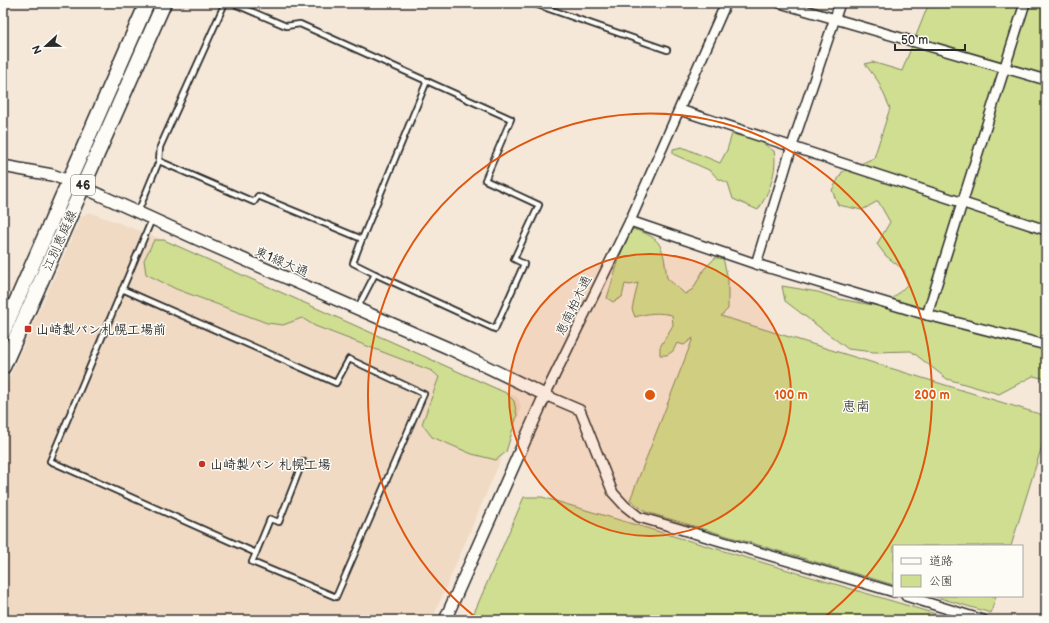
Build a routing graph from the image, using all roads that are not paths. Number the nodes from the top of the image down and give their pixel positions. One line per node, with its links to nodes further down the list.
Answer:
1 (147, 3): 19 (main road, 江別恵庭線 / 46)
2 (164, 3): 19 (main road, 江別恵庭線 / 46)
3 (225, 3): 17 (lane)
4 (232, 3): 14 (lane)
5 (531, 3): 11 (lane)
6 (726, 3): 15 (street, 恵南柏木通)
7 (780, 3): 10 (street)
8 (840, 3): 10 (street)
9 (1025, 3): 12 (street)
10 (835, 19): 12 (street); 16 (street)
11 (667, 50)
12 (1006, 67): 13 (street); 20 (street)
13 (1046, 80)
14 (427, 81): 25 (lane); 27 (lane)
15 (680, 110): 16 (street); 23 (street, 恵南柏木通)
16 (792, 146): 20 (street); 26 (street)
17 (160, 161): 21 (lane); 25 (lane)
18 (3, 166): 19 (street, 東1線大通)
19 (76, 184): 21 (street, 東1線大通); 29 (main road, 江別恵庭線 / 46); 34 (main road, 江別恵庭線 / 46)
20 (963, 202): 24 (street); 31 (street)
21 (138, 212): 22 (street, 東1線大通)
22 (152, 219): 28 (lane); 30 (street, 東1線大通)
23 (630, 221): 26 (street); 35 (street, 恵南柏木通)
24 (1046, 230)
25 (362, 239): 27 (lane)
26 (756, 264): 31 (street)
27 (375, 274): 30 (lane)
28 (122, 289): 37 (lane); 37 (lane)
29 (8, 305): 32 (main road, 江別恵庭線 / 46)
30 (357, 309): 35 (street, 東1線大通)
31 (927, 315): 33 (street)
32 (3, 332)
33 (1046, 345)
34 (3, 367)
35 (545, 395): 38 (street); 40 (street, 恵南柏木通)
36 (303, 460): 37 (lane)
37 (256, 553)
38 (893, 592)
39 (909, 597): 41 (street)
40 (445, 620)
41 (983, 620)

